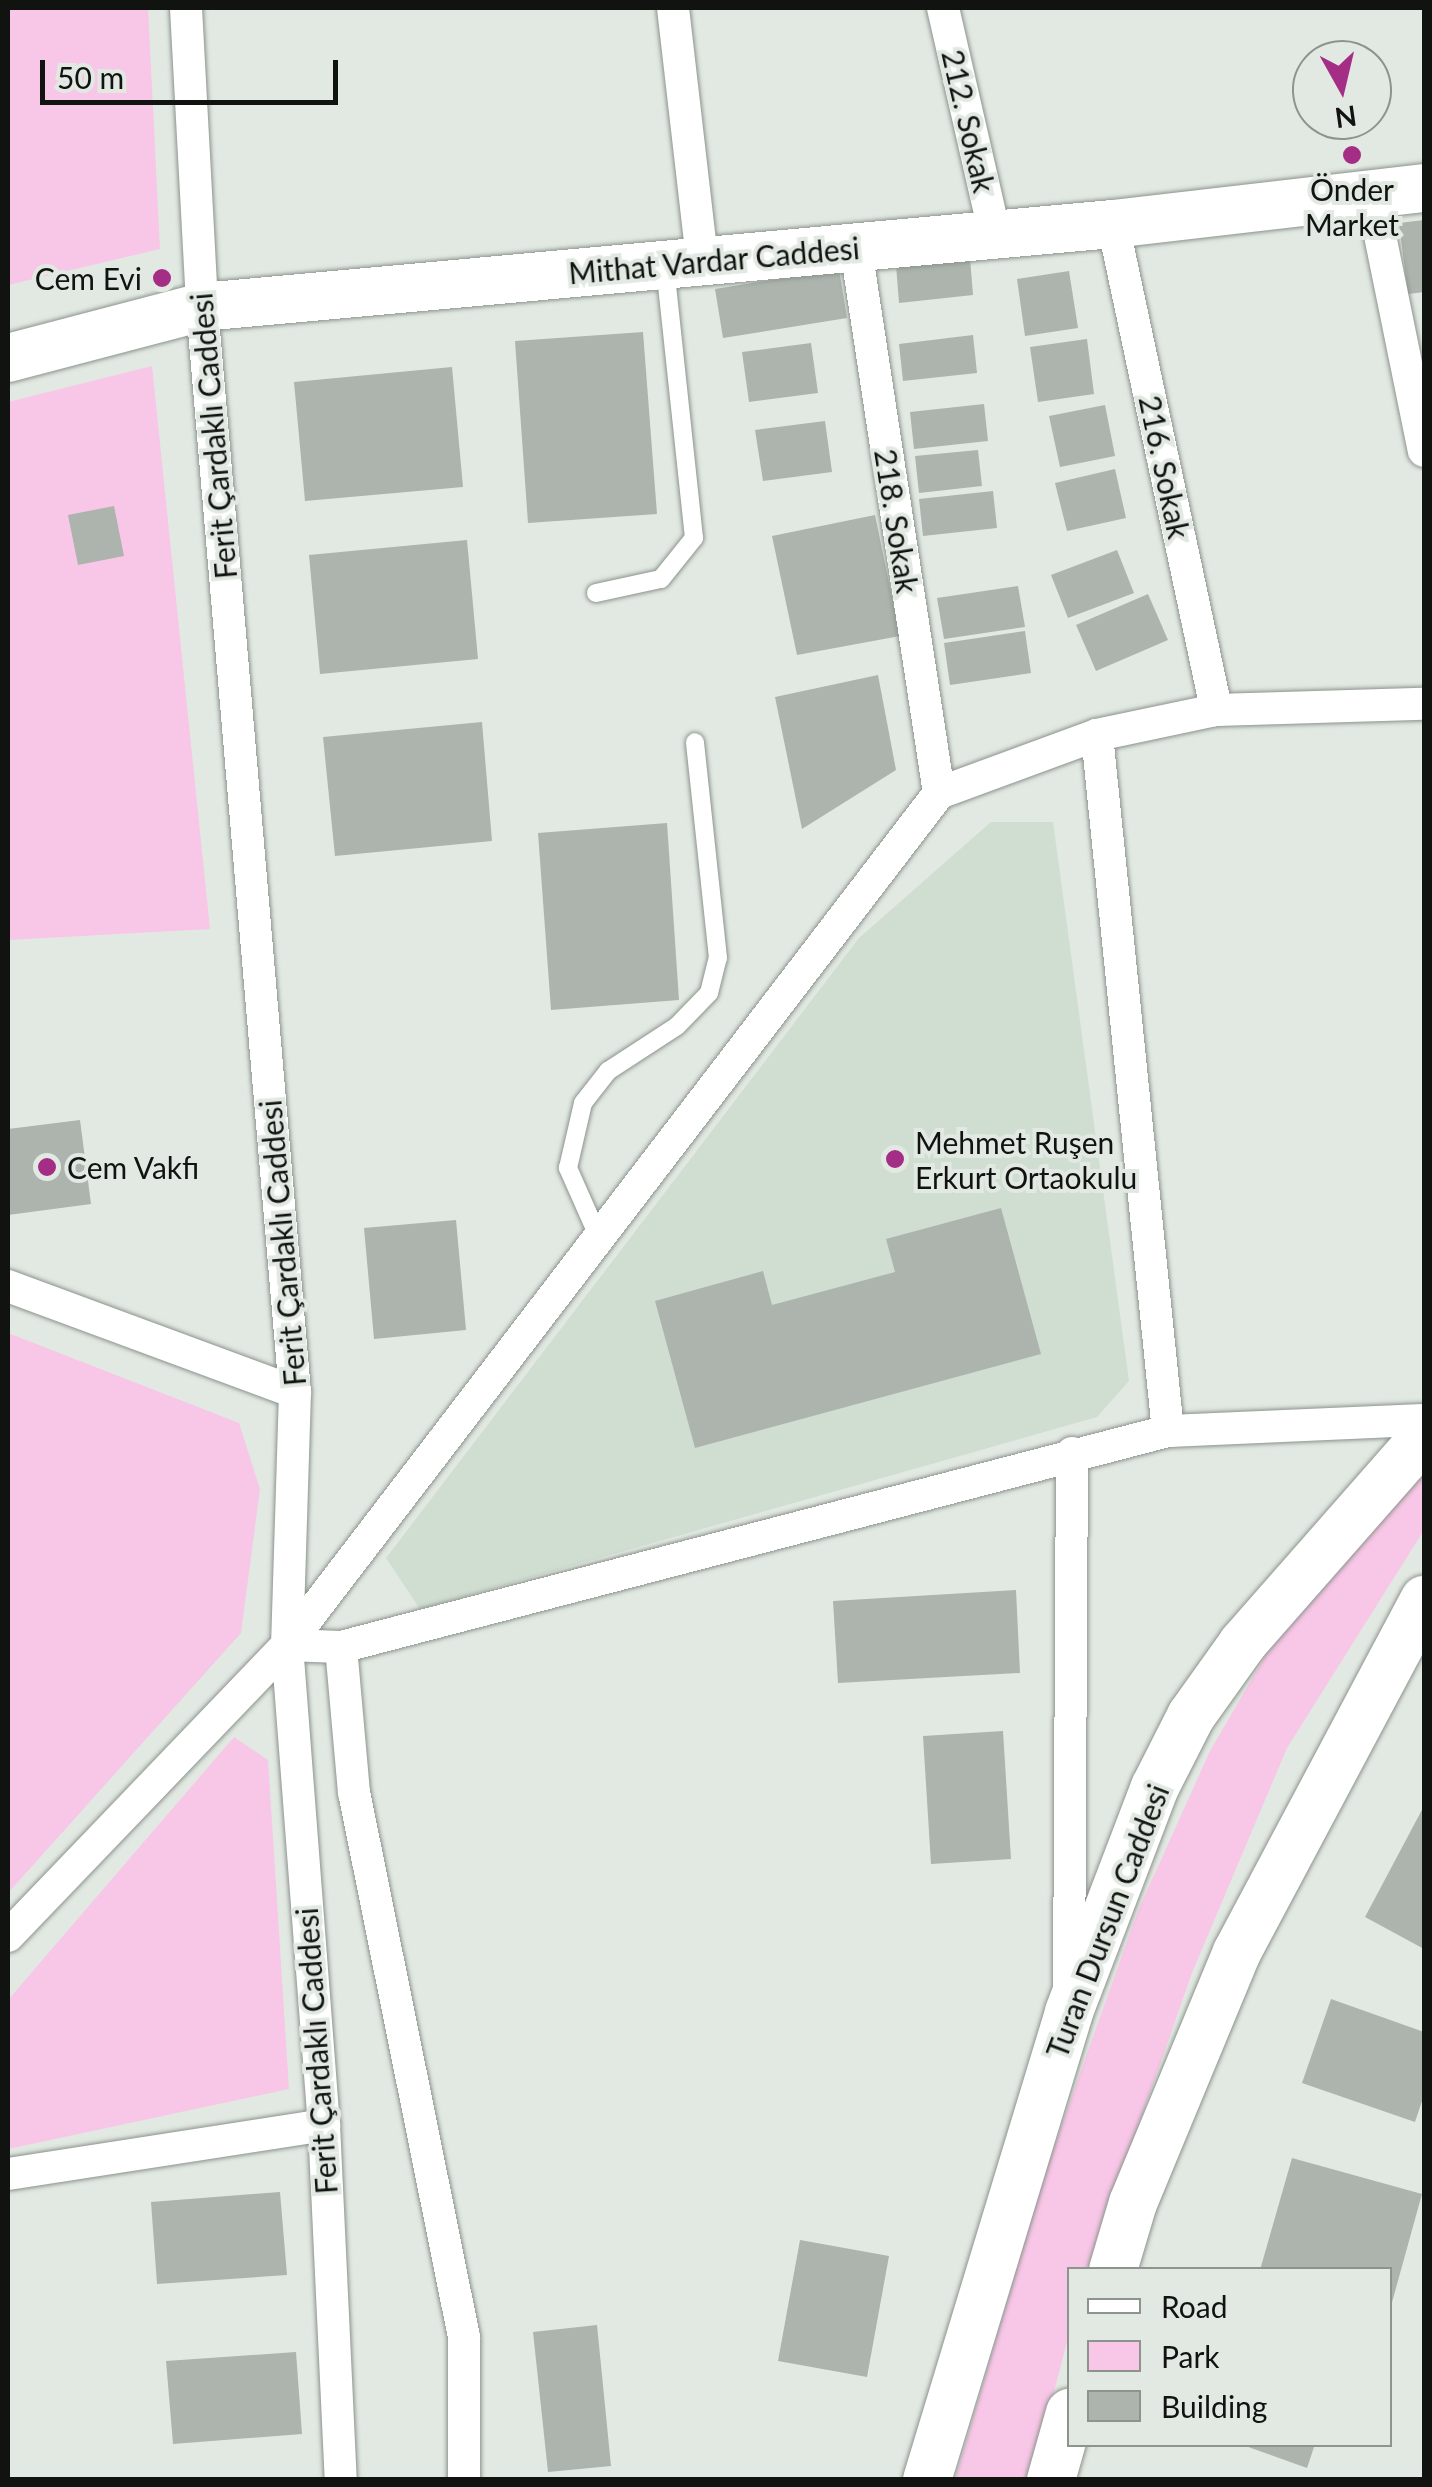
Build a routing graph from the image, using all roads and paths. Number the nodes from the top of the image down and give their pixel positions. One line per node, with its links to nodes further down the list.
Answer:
1 (186, 8): 10 (street, Ferit Çardaklı Caddesi)
2 (673, 8): 9 (street)
3 (943, 8): 7 (street, 212. Sokak)
4 (1424, 188): 5 (main road, Mithat Vardar Caddesi)
5 (1372, 196): 6 (main road, Mithat Vardar Caddesi); 12 (street)
6 (1113, 224): 7 (main road, Mithat Vardar Caddesi); 15 (street, 216. Sokak)
7 (994, 236): 8 (main road, Mithat Vardar Caddesi)
8 (856, 249): 9 (main road, Mithat Vardar Caddesi); 18 (street, 218. Sokak)
9 (684, 260): 10 (main road, Mithat Vardar Caddesi); 13 (lane)
10 (202, 308): 11 (main road, Mithat Vardar Caddesi); 21 (street, Ferit Çardaklı Caddesi)
11 (8, 358)
12 (1424, 451)
13 (596, 594)
14 (1424, 704): 15 (street)
15 (1216, 710): 16 (street)
16 (1097, 735): 18 (street); 23 (street)
17 (695, 742): 19 (lane)
18 (939, 793): 19 (street)
19 (598, 1238): 27 (street)
20 (8, 1286): 21 (street)
21 (295, 1392): 27 (street, Ferit Çardaklı Caddesi)
22 (1424, 1420): 23 (street)
23 (1168, 1431): 25 (street)
24 (1424, 1437): 30 (main road, Turan Dursun Caddesi)
25 (1072, 1453): 28 (street); 30 (street)
26 (1424, 1600): 33 (main road)
27 (287, 1645): 28 (street); 29 (street); 31 (street, Ferit Çardaklı Caddesi)
28 (340, 1647): 36 (street)
29 (8, 1936)
30 (1069, 2012): 37 (main road, Turan Dursun Caddesi)
31 (324, 2124): 32 (street); 35 (street, Ferit Çardaklı Caddesi)
32 (8, 2174)
33 (1114, 2267)
34 (1067, 2424): 38 (main road)
35 (341, 2480)
36 (464, 2480)
37 (927, 2480)
38 (1051, 2480)

